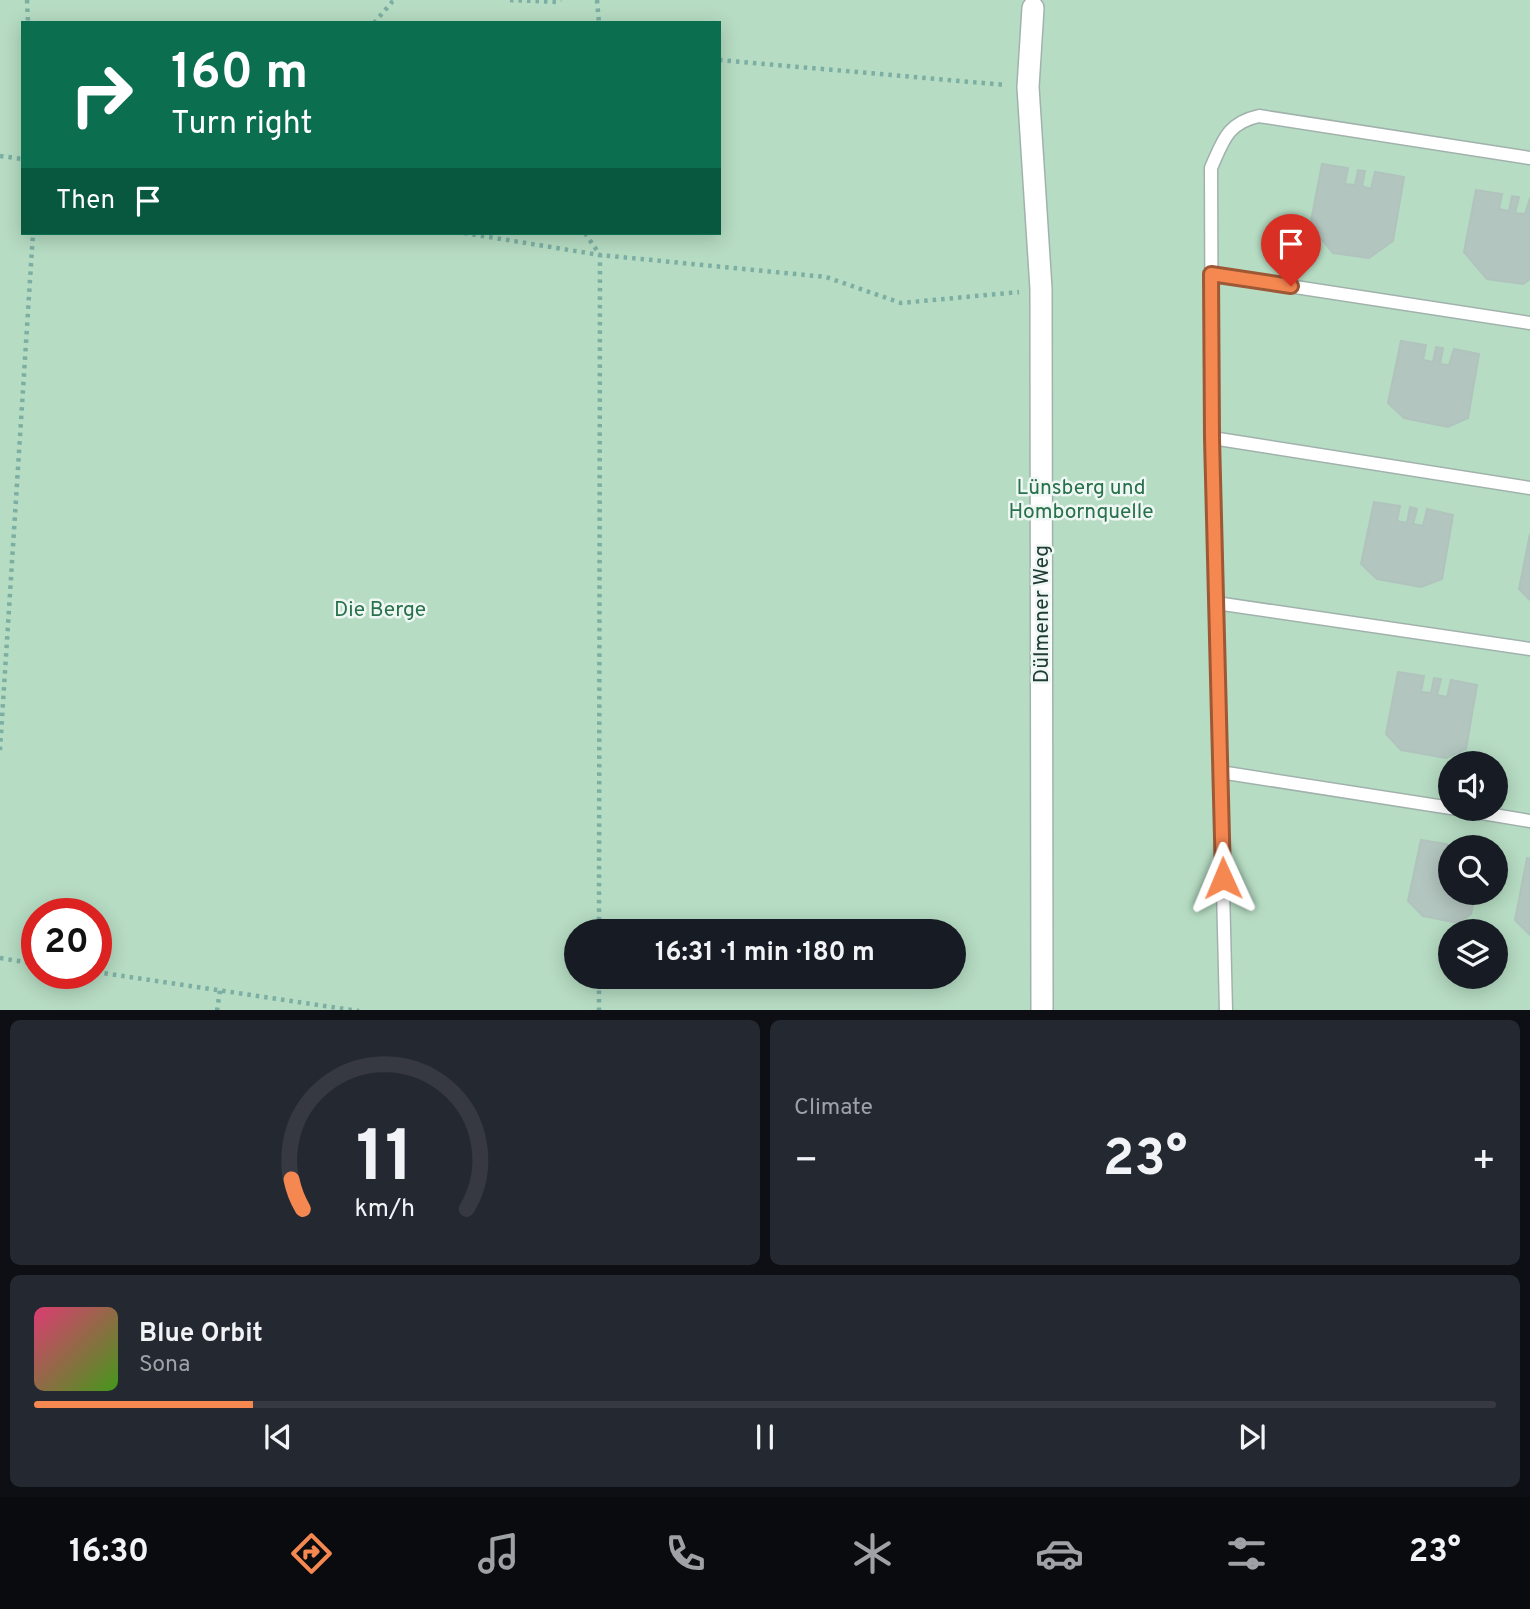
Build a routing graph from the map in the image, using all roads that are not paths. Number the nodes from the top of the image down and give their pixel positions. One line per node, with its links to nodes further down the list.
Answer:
1 (1033, 8): 13 (street, Dülmener Weg)
2 (1530, 158): 3 (lane)
3 (1211, 274): 4 (lane); 5 (lane)
4 (1530, 323)
5 (1212, 438): 6 (lane); 7 (lane)
6 (1530, 488)
7 (1216, 603): 8 (lane); 9 (lane)
8 (1530, 649)
9 (1220, 772): 10 (lane); 14 (lane)
10 (1438, 806)
11 (1508, 817): 12 (lane)
12 (1530, 821)
13 (1042, 1010)
14 (1226, 1010)

